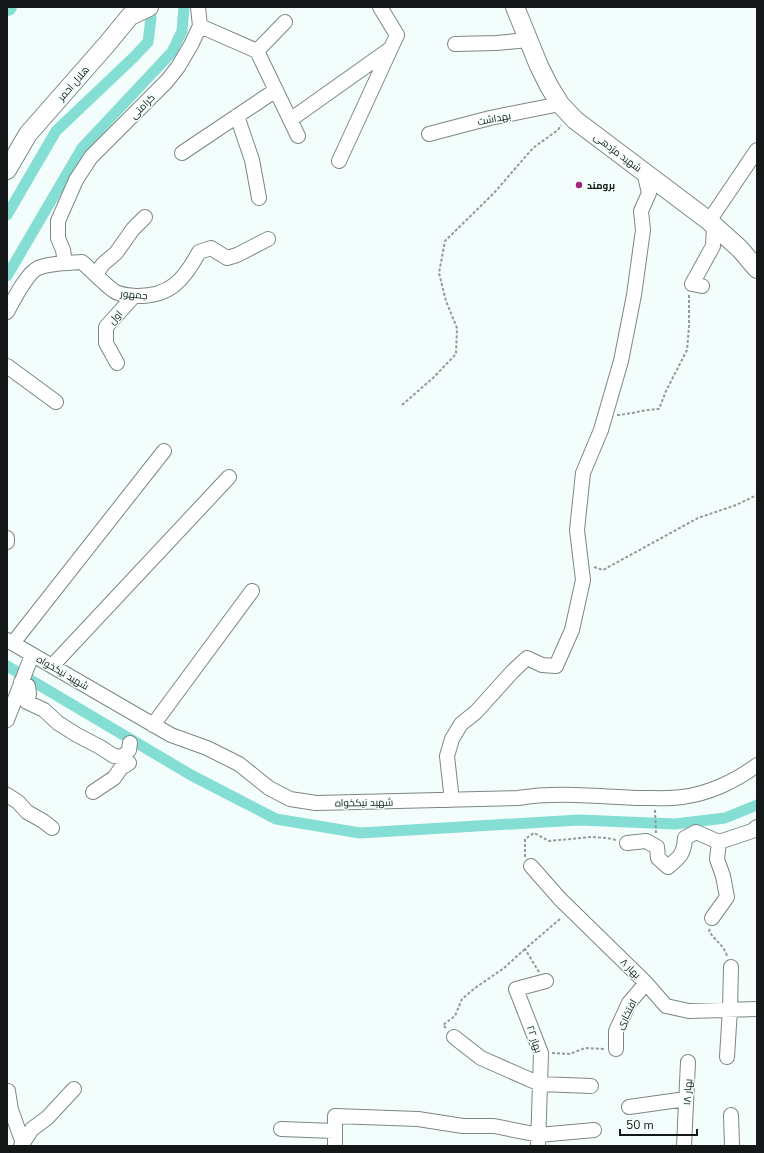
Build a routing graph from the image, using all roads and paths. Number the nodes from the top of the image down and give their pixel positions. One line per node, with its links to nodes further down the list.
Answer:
1 (198, 7): 6 (street)
2 (380, 7): 9 (street)
3 (515, 7): 7 (main road, شهید مژدهی)
4 (144, 9): 20 (main road, هلال احمر)
5 (285, 22): 10 (street)
6 (200, 26): 10 (street); 26 (street, کرامتی)
7 (528, 40): 8 (street); 12 (main road, شهید مژدهی)
8 (455, 44)
9 (390, 49): 14 (street); 19 (street)
10 (257, 51): 11 (street)
11 (276, 90): 13 (street); 14 (street)
12 (565, 109): 15 (street, بهداشت); 21 (main road, شهید مژدهی); 35 (path)
13 (237, 116): 18 (street); 22 (street)
14 (290, 120): 16 (street)
15 (429, 134)
16 (298, 136)
17 (757, 150): 24 (street)
18 (182, 153)
19 (340, 161)
20 (7, 170)
21 (644, 172): 24 (main road, شهید مژدهی); 36 (street)
22 (259, 198)
23 (145, 217): 28 (street)
24 (712, 223): 27 (main road, شهید مژدهی); 29 (street)
25 (268, 239): 30 (street, جمهور)
26 (65, 263): 28 (street, جمهور); 31 (street, جمهور)
27 (757, 269)
28 (96, 274): 30 (street, جمهور)
29 (697, 285): 36 (path)
30 (134, 296): 32 (street, اول)
31 (7, 312)
32 (117, 363)
33 (7, 366): 34 (street)
34 (56, 402)
35 (402, 405)
36 (604, 417): 42 (street)
37 (164, 451): 44 (street)
38 (229, 477): 46 (street)
39 (757, 495): 42 (path)
40 (7, 538): 41 (street)
41 (7, 542)
42 (581, 563): 55 (street)
43 (252, 591): 49 (street)
44 (10, 642): 45 (street, شهید نیکخواه)
45 (32, 655): 46 (street, شهید نیکخواه); 47 (street)
46 (52, 666): 49 (street, شهید نیکخواه)
47 (23, 678): 48 (street); 51 (street)
48 (7, 720)
49 (153, 724): 55 (street, شهید نیکخواه)
50 (130, 743): 51 (street)
51 (123, 757): 53 (street)
52 (757, 765): 55 (street, شهید نیکخواه)
53 (93, 792)
54 (7, 795): 59 (street)
55 (449, 800)
56 (656, 821): 57 (path)
57 (656, 825)
58 (757, 827): 60 (street)
59 (52, 828)
60 (718, 842): 61 (street); 64 (street)
61 (627, 843): 62 (path)
62 (531, 866): 63 (street, بهار ۸)
63 (568, 907): 65 (path); 68 (street, بهار ۸)
64 (712, 918): 66 (path)
65 (525, 949): 67 (path); 71 (path)
66 (731, 967): 69 (street)
67 (546, 981): 73 (street, بهار ۲۲)
68 (646, 983): 69 (street, بهار ۸); 72 (street, افتخاری)
69 (730, 1009): 70 (street, بهار ۸); 74 (street)
70 (757, 1009)
71 (454, 1037): 76 (street)
72 (616, 1049): 73 (path)
73 (541, 1053): 76 (street, بهار ۲۲)
74 (727, 1057)
75 (688, 1062): 80 (street, بهار ۱۸)
76 (540, 1084): 77 (street); 86 (street, بهار ۲۲)
77 (591, 1086)
78 (74, 1090): 87 (street)
79 (8, 1091): 87 (street)
80 (686, 1099): 81 (street); 89 (street, بهار ۱۸)
81 (629, 1107)
82 (731, 1115): 90 (street)
83 (281, 1129): 85 (street)
84 (594, 1130): 86 (street)
85 (335, 1131): 86 (street); 88 (street)
86 (538, 1140)
87 (22, 1145)
88 (335, 1146)
89 (684, 1146)
90 (732, 1146)

